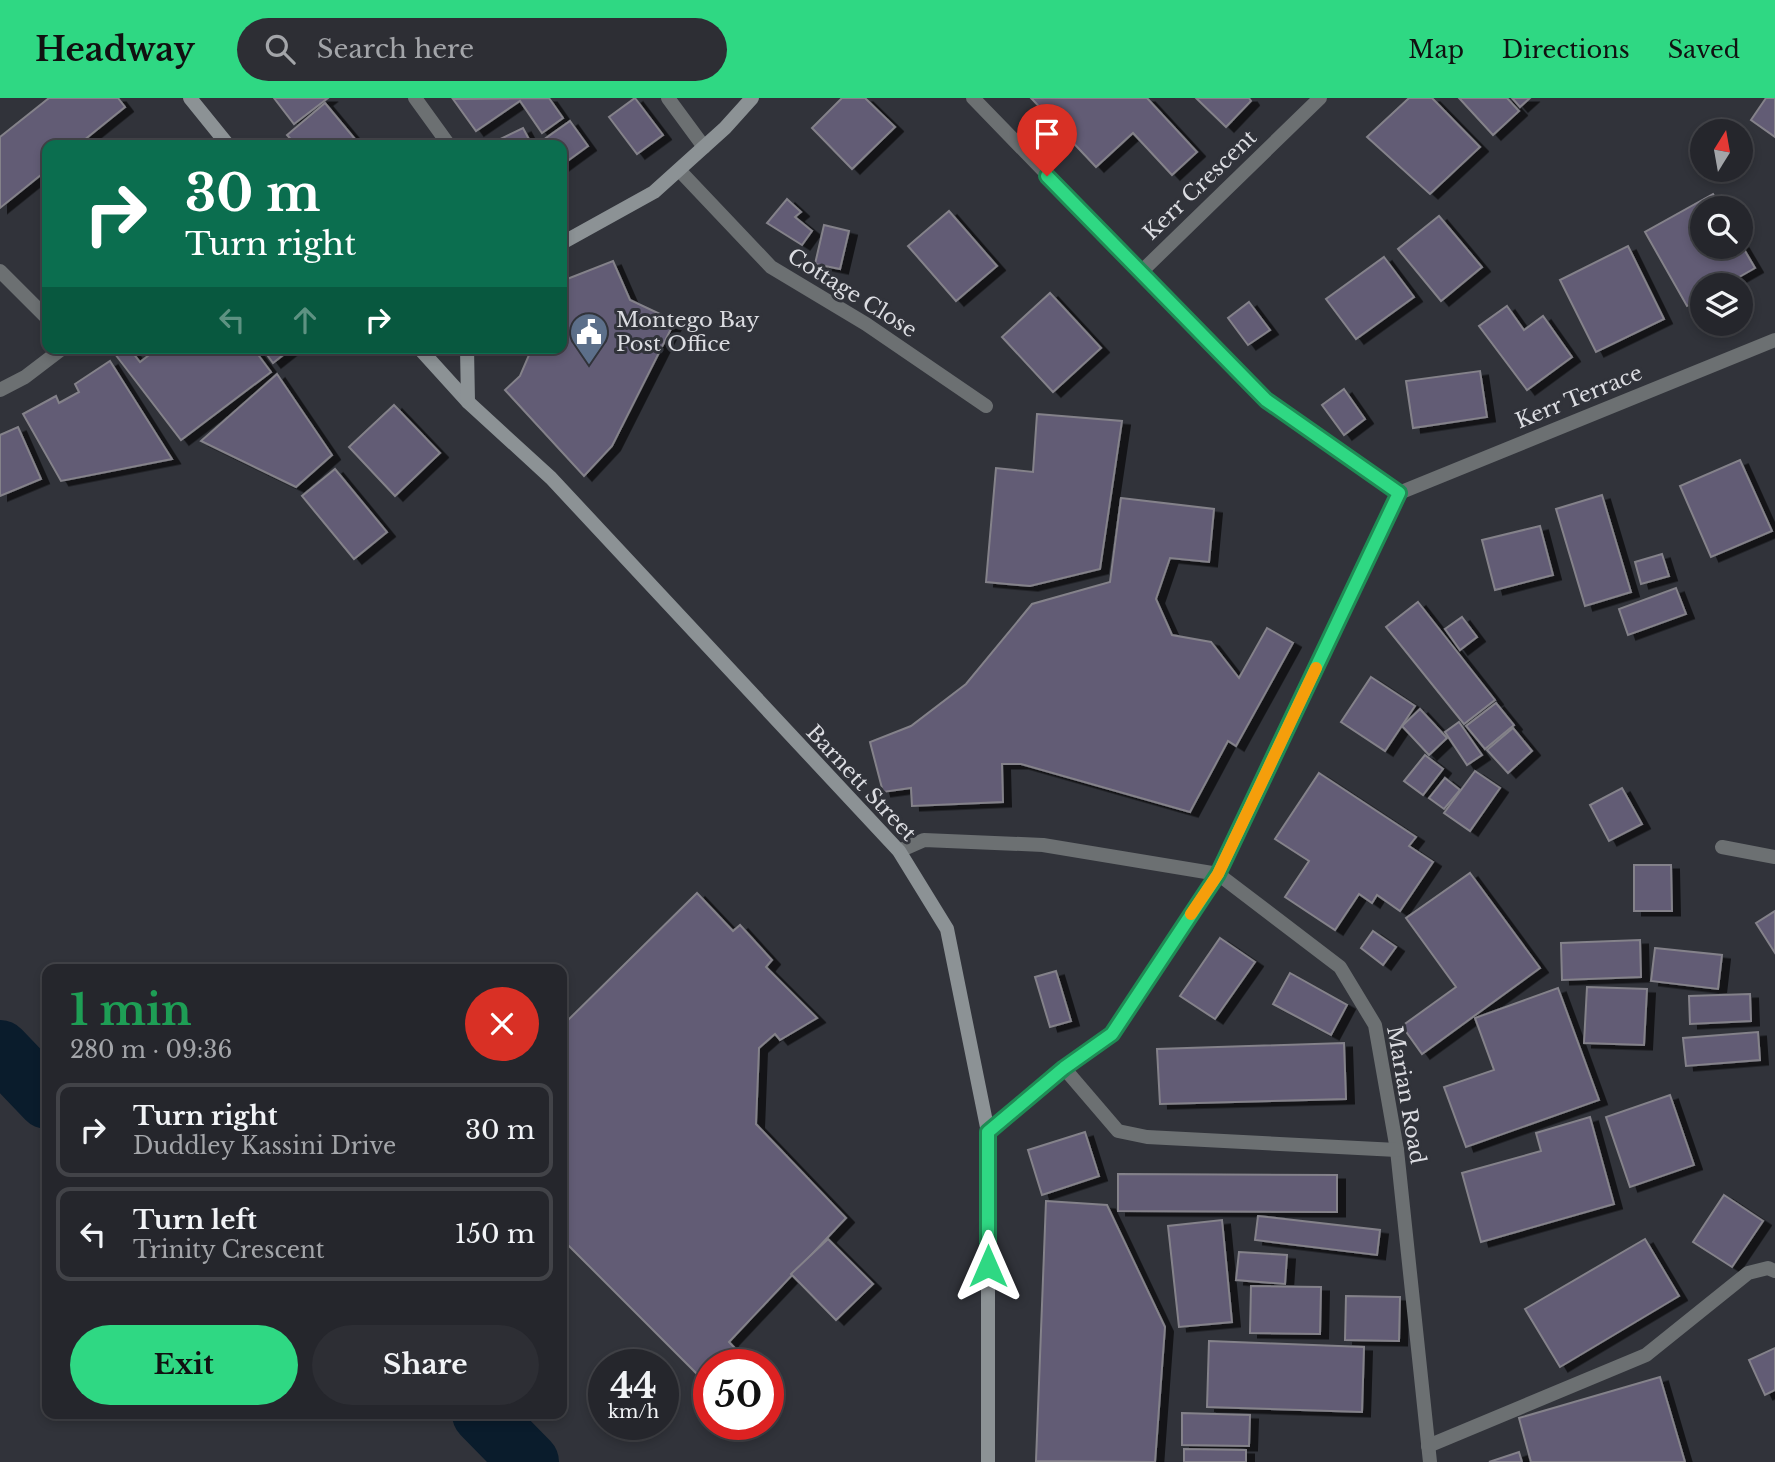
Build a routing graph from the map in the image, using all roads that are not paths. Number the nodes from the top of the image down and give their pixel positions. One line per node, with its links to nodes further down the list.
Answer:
1 (190, 98): 7 (main road)
2 (415, 98): 8 (street)
3 (668, 98): 9 (street)
4 (752, 98): 9 (main road)
5 (973, 98): 13 (street)
6 (1320, 98): 13 (street, Kerr Crescent)
7 (225, 140)
8 (445, 140)
9 (704, 147): 10 (main road)
10 (680, 171): 11 (main road); 21 (street, Cottage Close)
11 (567, 240)
12 (0, 271): 14 (street)
13 (1140, 272): 22 (street)
14 (42, 313)
15 (1775, 340): 22 (street, Kerr Terrace)
16 (54, 354): 19 (street)
17 (424, 354): 20 (main road, Barnett Street)
18 (467, 354): 20 (main road)
19 (0, 390)
20 (468, 402): 24 (main road, Barnett Street)
21 (986, 406)
22 (1399, 493): 26 (street)
23 (1722, 847): 25 (street)
24 (899, 851): 26 (street, Marian Road); 28 (main road, Barnett Street)
25 (1775, 857)
26 (1218, 874): 27 (street); 29 (street, Marian Road)
27 (1064, 1068): 28 (street); 29 (street)
28 (988, 1132): 32 (main road, Barnett Street)
29 (1397, 1150): 31 (street, Marian Road)
30 (1775, 1270): 31 (street)
31 (1428, 1446): 33 (street, Marian Road)
32 (988, 1462)
33 (1430, 1462)

